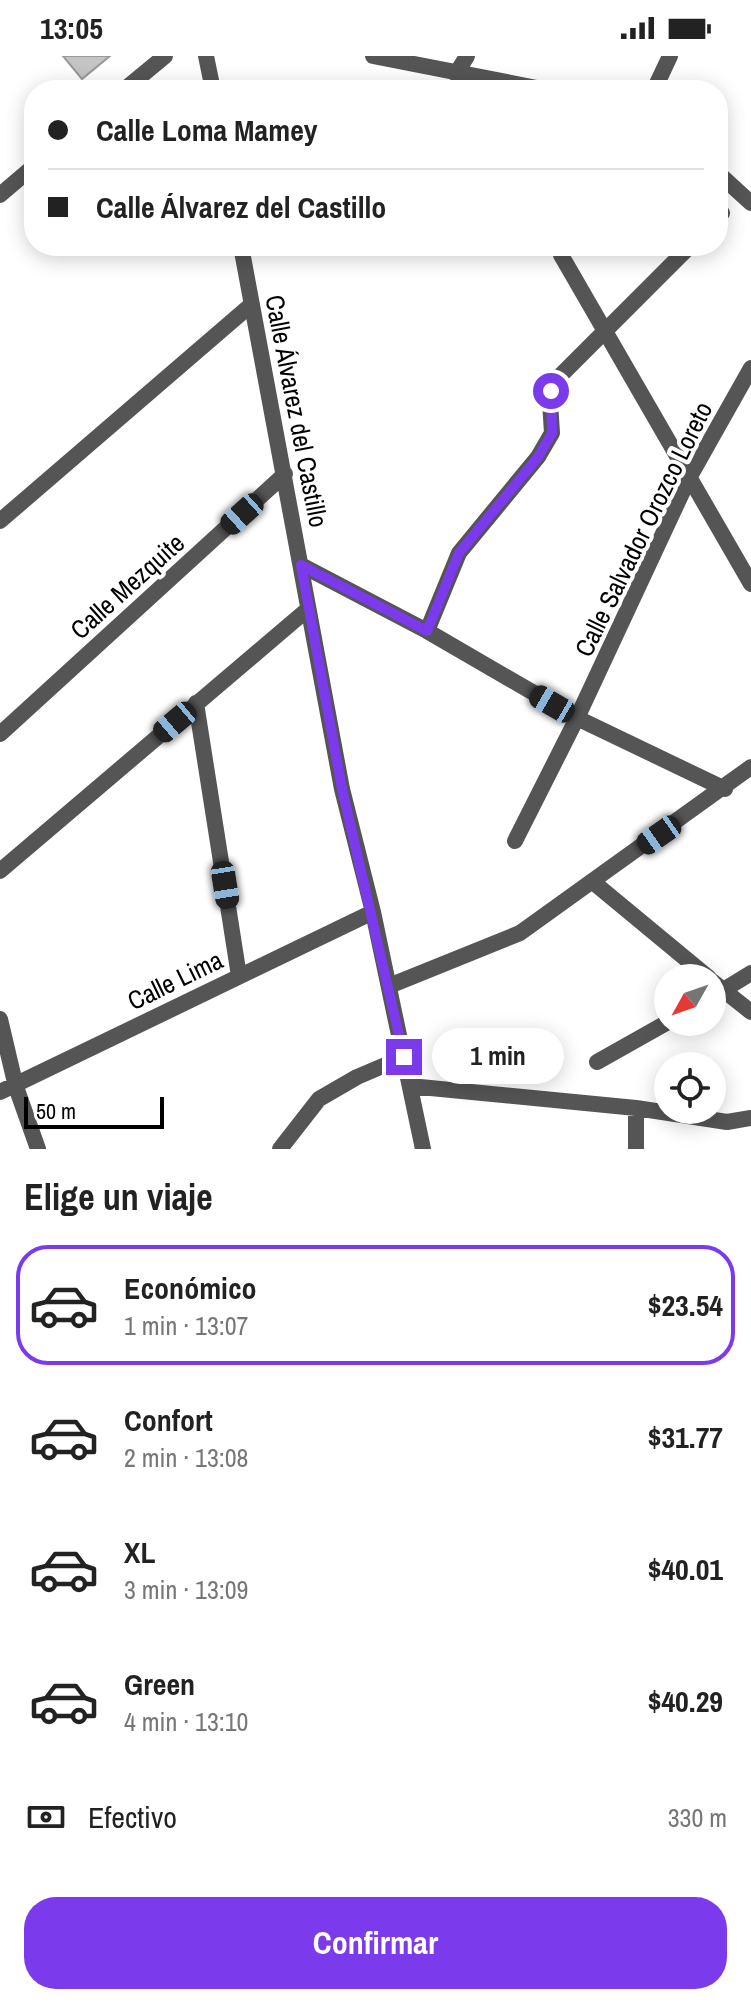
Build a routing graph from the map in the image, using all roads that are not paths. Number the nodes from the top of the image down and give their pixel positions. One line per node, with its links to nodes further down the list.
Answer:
1 (165, 56): 7 (street)
2 (206, 56): 8 (street)
3 (373, 56): 6 (street)
4 (467, 56): 6 (street)
5 (670, 56): 10 (street)
6 (456, 74): 9 (street)
7 (136, 80)
8 (211, 80)
9 (490, 80)
10 (659, 80)
11 (24, 175): 13 (street)
12 (728, 182): 14 (street)
13 (0, 195)
14 (751, 203)
15 (243, 256): 18 (street, Calle Álvarez del Castillo)
16 (562, 256): 19 (street)
17 (680, 256): 19 (street)
18 (252, 304): 21 (street, Calle Álvarez del Castillo); 23 (street)
19 (608, 331): 22 (street); 27 (street)
20 (751, 368): 22 (street, Calle Salvador Orozco Loreto)
21 (285, 474): 24 (street, Calle Álvarez del Castillo); 30 (street, Calle Mezquite)
22 (689, 478): 25 (street); 29 (street, Calle Salvador Orozco Loreto)
23 (0, 521)
24 (301, 565): 26 (street, Calle Álvarez del Castillo); 27 (street)
25 (751, 584)
26 (308, 609): 28 (street); 36 (street, Calle Álvarez del Castillo)
27 (427, 631): 29 (street)
28 (196, 703): 34 (street); 39 (street)
29 (577, 718): 32 (street); 33 (street, Calle Salvador Orozco Loreto)
30 (0, 734)
31 (751, 767): 32 (street)
32 (725, 789): 35 (street)
33 (515, 841)
34 (0, 871)
35 (593, 882): 37 (street); 41 (street)
36 (373, 912): 39 (street, Calle Lima); 41 (street, Calle Álvarez del Castillo)
37 (688, 964)
38 (751, 973): 40 (street)
39 (239, 976): 49 (street, Calle Lima)
40 (726, 982)
41 (389, 986): 46 (street, Calle Álvarez del Castillo)
42 (726, 994): 43 (street)
43 (751, 1012)
44 (0, 1019): 49 (street)
45 (654, 1030): 47 (street)
46 (404, 1057): 48 (street, Calle Álvarez del Castillo); 53 (street)
47 (597, 1062)
48 (410, 1086): 50 (street); 54 (street, Calle Álvarez del Castillo)
49 (8, 1090): 52 (street)
50 (636, 1108): 51 (street); 55 (street)
51 (751, 1118)
52 (38, 1149)
53 (280, 1149)
54 (423, 1149)
55 (636, 1149)

